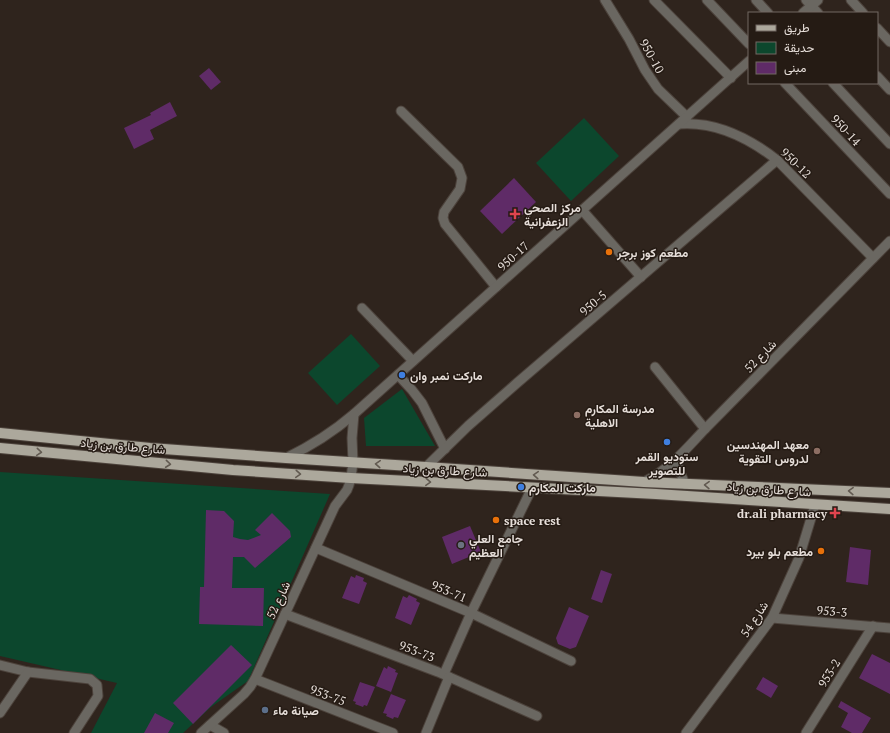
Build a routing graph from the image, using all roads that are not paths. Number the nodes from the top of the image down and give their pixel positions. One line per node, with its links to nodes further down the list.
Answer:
1 (605, 0): 21 (street, 950-10)
2 (654, 0): 16 (street)
3 (707, 0): 13 (street)
4 (756, 0): 7 (street)
5 (851, 0): 10 (street)
6 (812, 2): 8 (street); 9 (street)
7 (767, 12)
8 (804, 12)
9 (817, 12)
10 (862, 12)
11 (878, 29): 12 (street)
12 (890, 42)
13 (748, 43)
14 (748, 62): 16 (street, 950-17)
15 (878, 77): 19 (street)
16 (730, 78): 21 (street, 950-17)
17 (787, 84): 25 (street, 950-14)
18 (834, 84): 23 (street)
19 (890, 90)
20 (401, 110): 30 (street)
21 (687, 117): 22 (street, 950-17)
22 (679, 124): 24 (street, 950-12); 26 (street, 950-17)
23 (890, 144)
24 (777, 160): 28 (street, 950-12); 29 (street, 950-5)
25 (890, 194)
26 (582, 210): 29 (street); 30 (street, 950-17)
27 (890, 241): 28 (street, شارع 52)
28 (873, 258): 36 (street, شارع 52)
29 (641, 277): 39 (street, 950-5)
30 (496, 287): 32 (street, 950-17)
31 (362, 308): 32 (street)
32 (413, 361): 34 (street, 950-17)
33 (655, 367): 36 (street)
34 (398, 375): 35 (street, 950-17); 39 (street)
35 (354, 414): 40 (street, 950-17); 42 (street, شارع 52)
36 (705, 429): 41 (street, شارع 52)
37 (0, 433): 40 (main road, شارع طارق بن زياد)
38 (0, 448): 44 (main road, شارع طارق بن زياد, one-way to 44)
39 (445, 448): 43 (street, 950-5)
40 (286, 458): 42 (main road, شارع طارق بن زياد)
41 (676, 460): 45 (street, شارع 52); 46 (street)
42 (353, 462): 43 (main road, شارع طارق بن زياد, one-way to 42); 44 (street, شارع 52)
43 (426, 467): 45 (main road, شارع طارق بن زياد, one-way to 43)
44 (351, 478): 47 (main road, شارع طارق بن زياد, one-way to 47); 51 (street, شارع 52)
45 (644, 482): 46 (main road, شارع طارق بن زياد)
46 (685, 484): 48 (main road, شارع طارق بن زياد, one-way to 46)
47 (532, 488): 49 (main road, شارع طارق بن زياد); 52 (street)
48 (890, 493)
49 (815, 505): 50 (main road, شارع طارق بن زياد); 54 (street, شارع 54)
50 (890, 509)
51 (316, 548): 52 (street, 953-71); 53 (street, شارع 52)
52 (471, 613): 57 (street, 953-71); 60 (street)
53 (285, 614): 60 (street, 953-73); 61 (street, شارع 52)
54 (772, 618): 55 (street, 953-3); 70 (street, شارع 54)
55 (873, 626): 56 (street, 953-3); 71 (street, 953-2)
56 (890, 628)
57 (571, 661)
58 (0, 665): 59 (street)
59 (28, 672): 62 (street); 65 (street)
60 (447, 676): 63 (street, 953-73); 69 (street)
61 (255, 679): 64 (street, شارع 52); 68 (street, 953-75)
62 (0, 713)
63 (537, 716)
64 (210, 725): 66 (street, شارع 52); 67 (street)
65 (74, 733)
66 (201, 733)
67 (224, 733)
68 (392, 733)
69 (426, 733)
70 (686, 733)
71 (806, 733)

